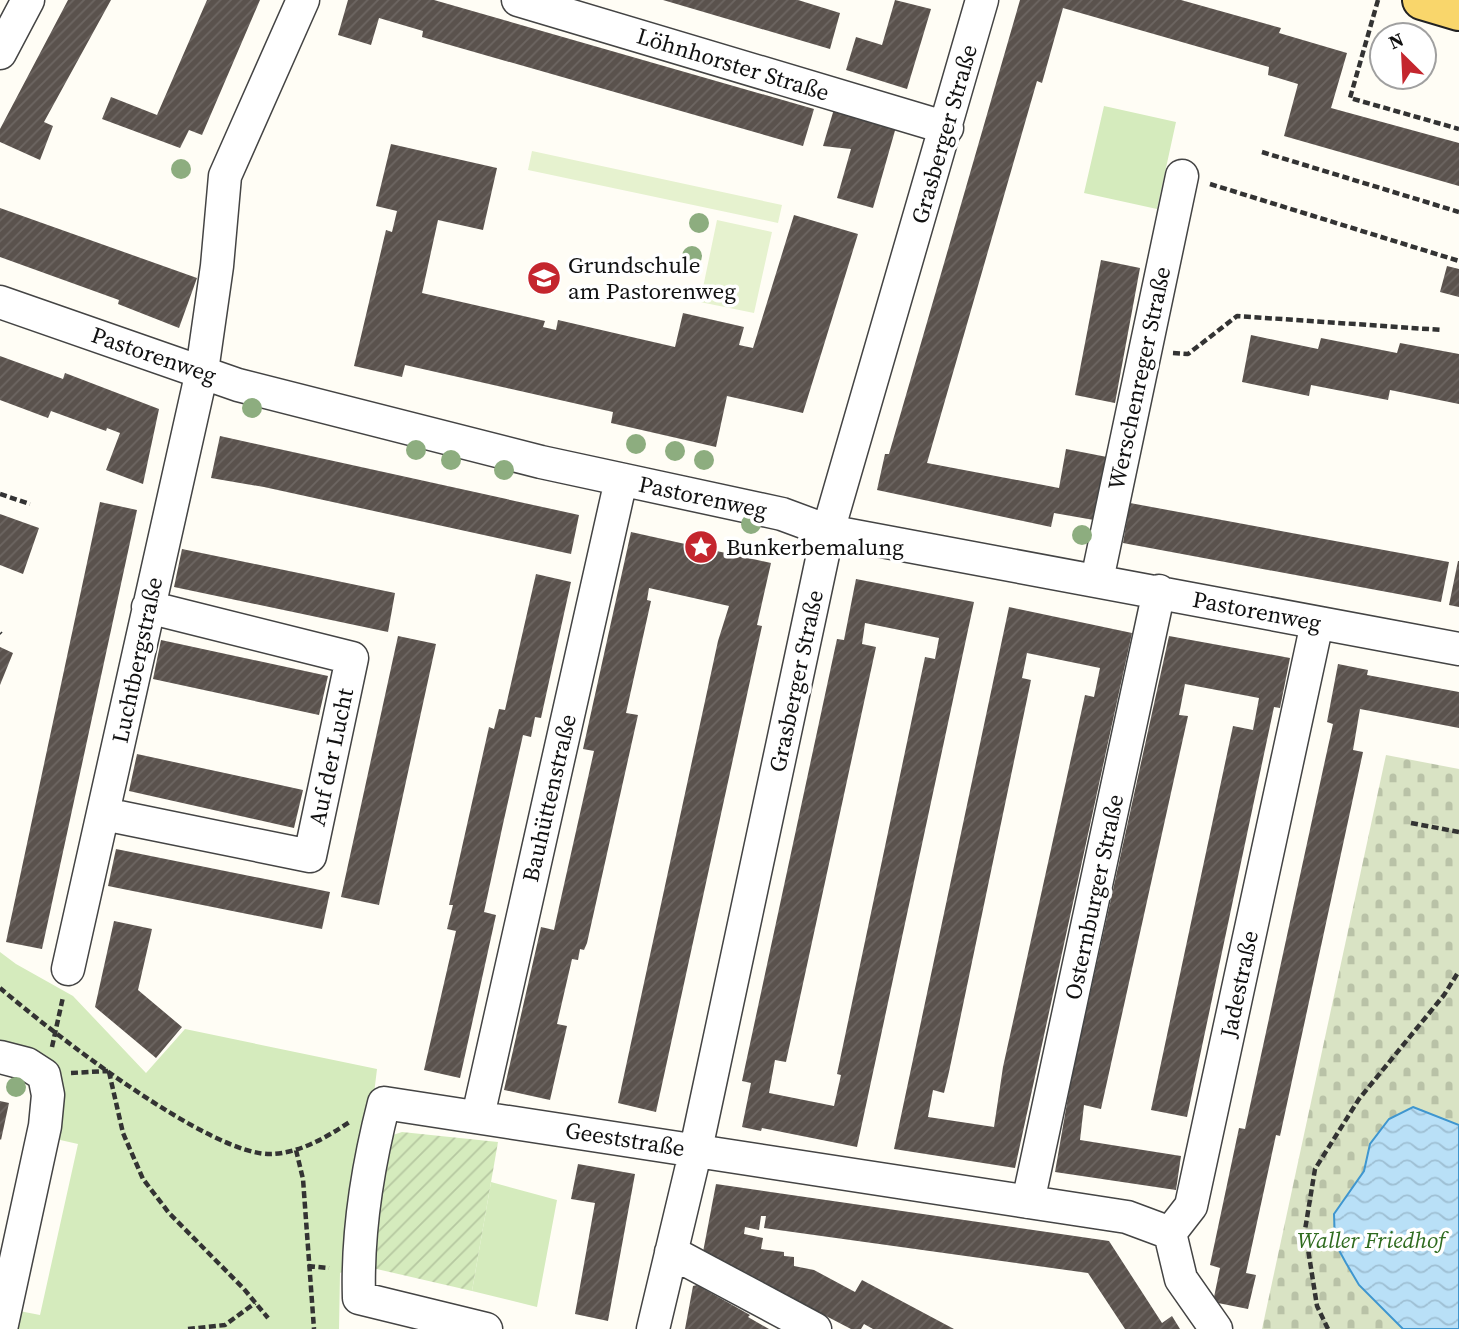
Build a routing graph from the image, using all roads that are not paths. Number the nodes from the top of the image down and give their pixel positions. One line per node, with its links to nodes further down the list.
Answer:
1 (28, 0): 7 (street)
2 (303, 0): 11 (street, Luchtbergstraße)
3 (519, 0): 8 (street, Löhnhorster Straße)
4 (982, 0): 8 (street, Grasberger Straße)
5 (1422, 0): 6 (main road)
6 (1459, 11)
7 (0, 53)
8 (947, 128): 13 (street, Grasberger Straße)
9 (1182, 176): 14 (street, Werschenreger Straße)
10 (0, 302): 11 (street, Pastorenweg)
11 (202, 371): 12 (street, Pastorenweg); 16 (street, Luchtbergstraße)
12 (621, 480): 13 (street, Pastorenweg); 22 (street, Bauhüttenstraße)
13 (828, 531): 14 (street, Pastorenweg); 23 (street, Grasberger Straße)
14 (1097, 580): 15 (street, Pastorenweg)
15 (1159, 592): 17 (street, Pastorenweg); 24 (street, Osternburger Straße)
16 (148, 607): 19 (street, Luchtbergstraße); 19 (street, Auf der Lucht)
17 (1317, 623): 18 (street, Pastorenweg); 25 (street, Jadestraße)
18 (1459, 649)
19 (104, 814): 20 (street, Luchtbergstraße)
20 (68, 969)
21 (0, 1057): 27 (street)
22 (478, 1116): 23 (street, Geeststraße); 28 (street, Geeststraße)
23 (695, 1150): 24 (street, Geeststraße); 26 (street, Grasberger Straße)
24 (1028, 1202): 25 (street, Geeststraße)
25 (1170, 1233): 31 (street)
26 (671, 1252): 29 (street, Grasberger Straße); 30 (street)
27 (1, 1329)
28 (486, 1329)
29 (653, 1329)
30 (815, 1329)
31 (1216, 1329)

